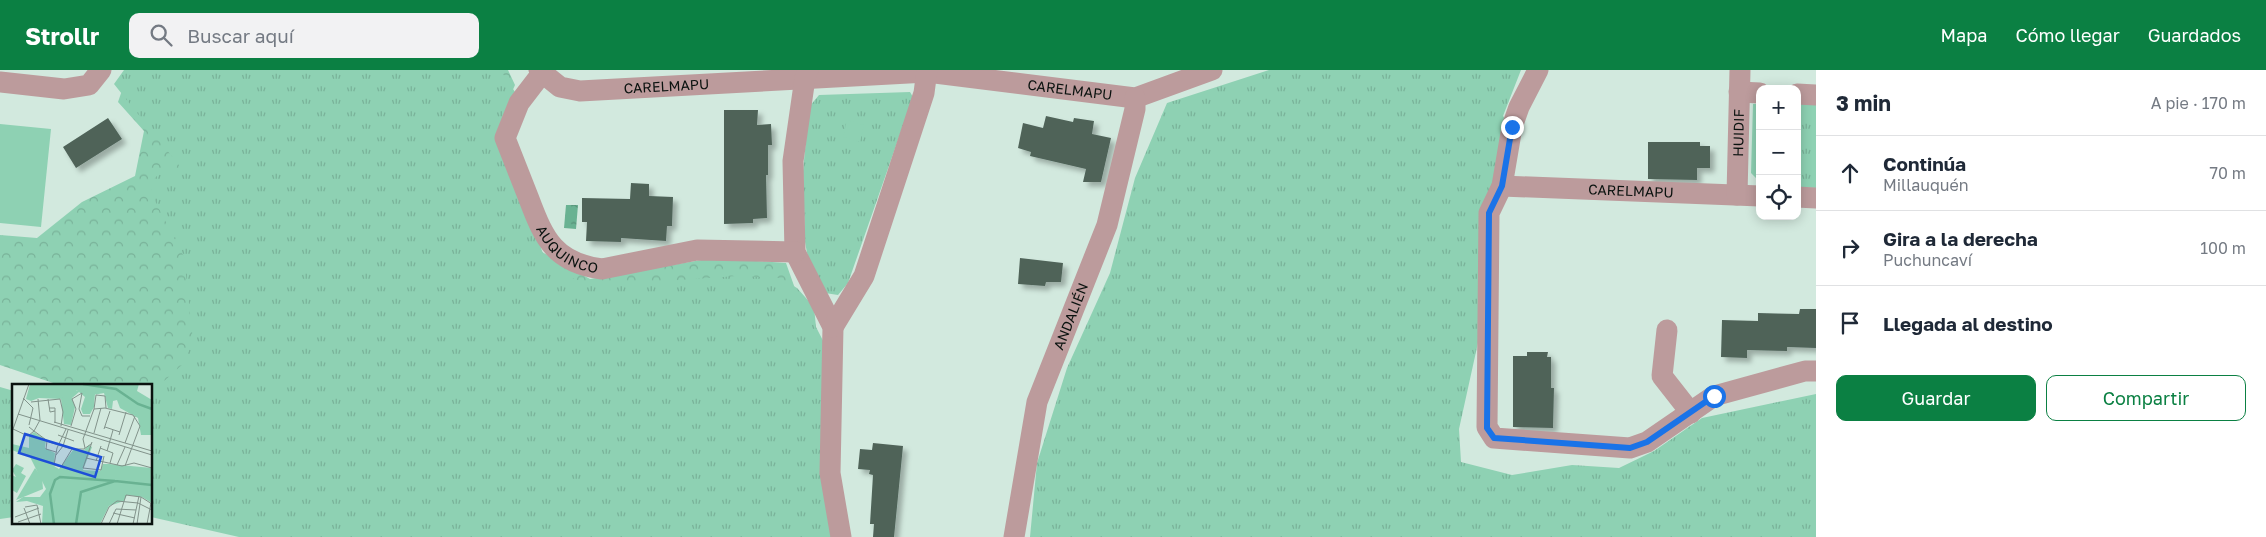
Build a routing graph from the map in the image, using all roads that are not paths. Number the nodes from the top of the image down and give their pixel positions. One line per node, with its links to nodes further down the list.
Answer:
1 (101, 70): 8 (street)
2 (1212, 70): 12 (street, CARELMAPU)
3 (1538, 70): 13 (street)
4 (1740, 70): 9 (street, HUIDIF)
5 (927, 71): 7 (street, CARELMAPU); 12 (street, CARELMAPU); 19 (street)
6 (540, 72): 7 (street, CARELMAPU); 18 (street, AUQUINCO)
7 (807, 74): 18 (street)
8 (0, 82)
9 (1750, 92): 14 (street, HUIDIF)
10 (1801, 94): 11 (street)
11 (1816, 95)
12 (1135, 98): 24 (street, ANDALIÉN)
13 (1502, 186): 14 (street, CARELMAPU); 22 (street)
14 (1737, 195): 15 (street, CARELMAPU)
15 (1756, 196)
16 (1801, 197): 17 (street)
17 (1816, 198)
18 (795, 252): 19 (street)
19 (833, 328): 23 (street)
20 (1667, 330): 22 (street)
21 (1816, 371): 22 (street)
22 (1691, 413)
23 (841, 537)
24 (1014, 537)

